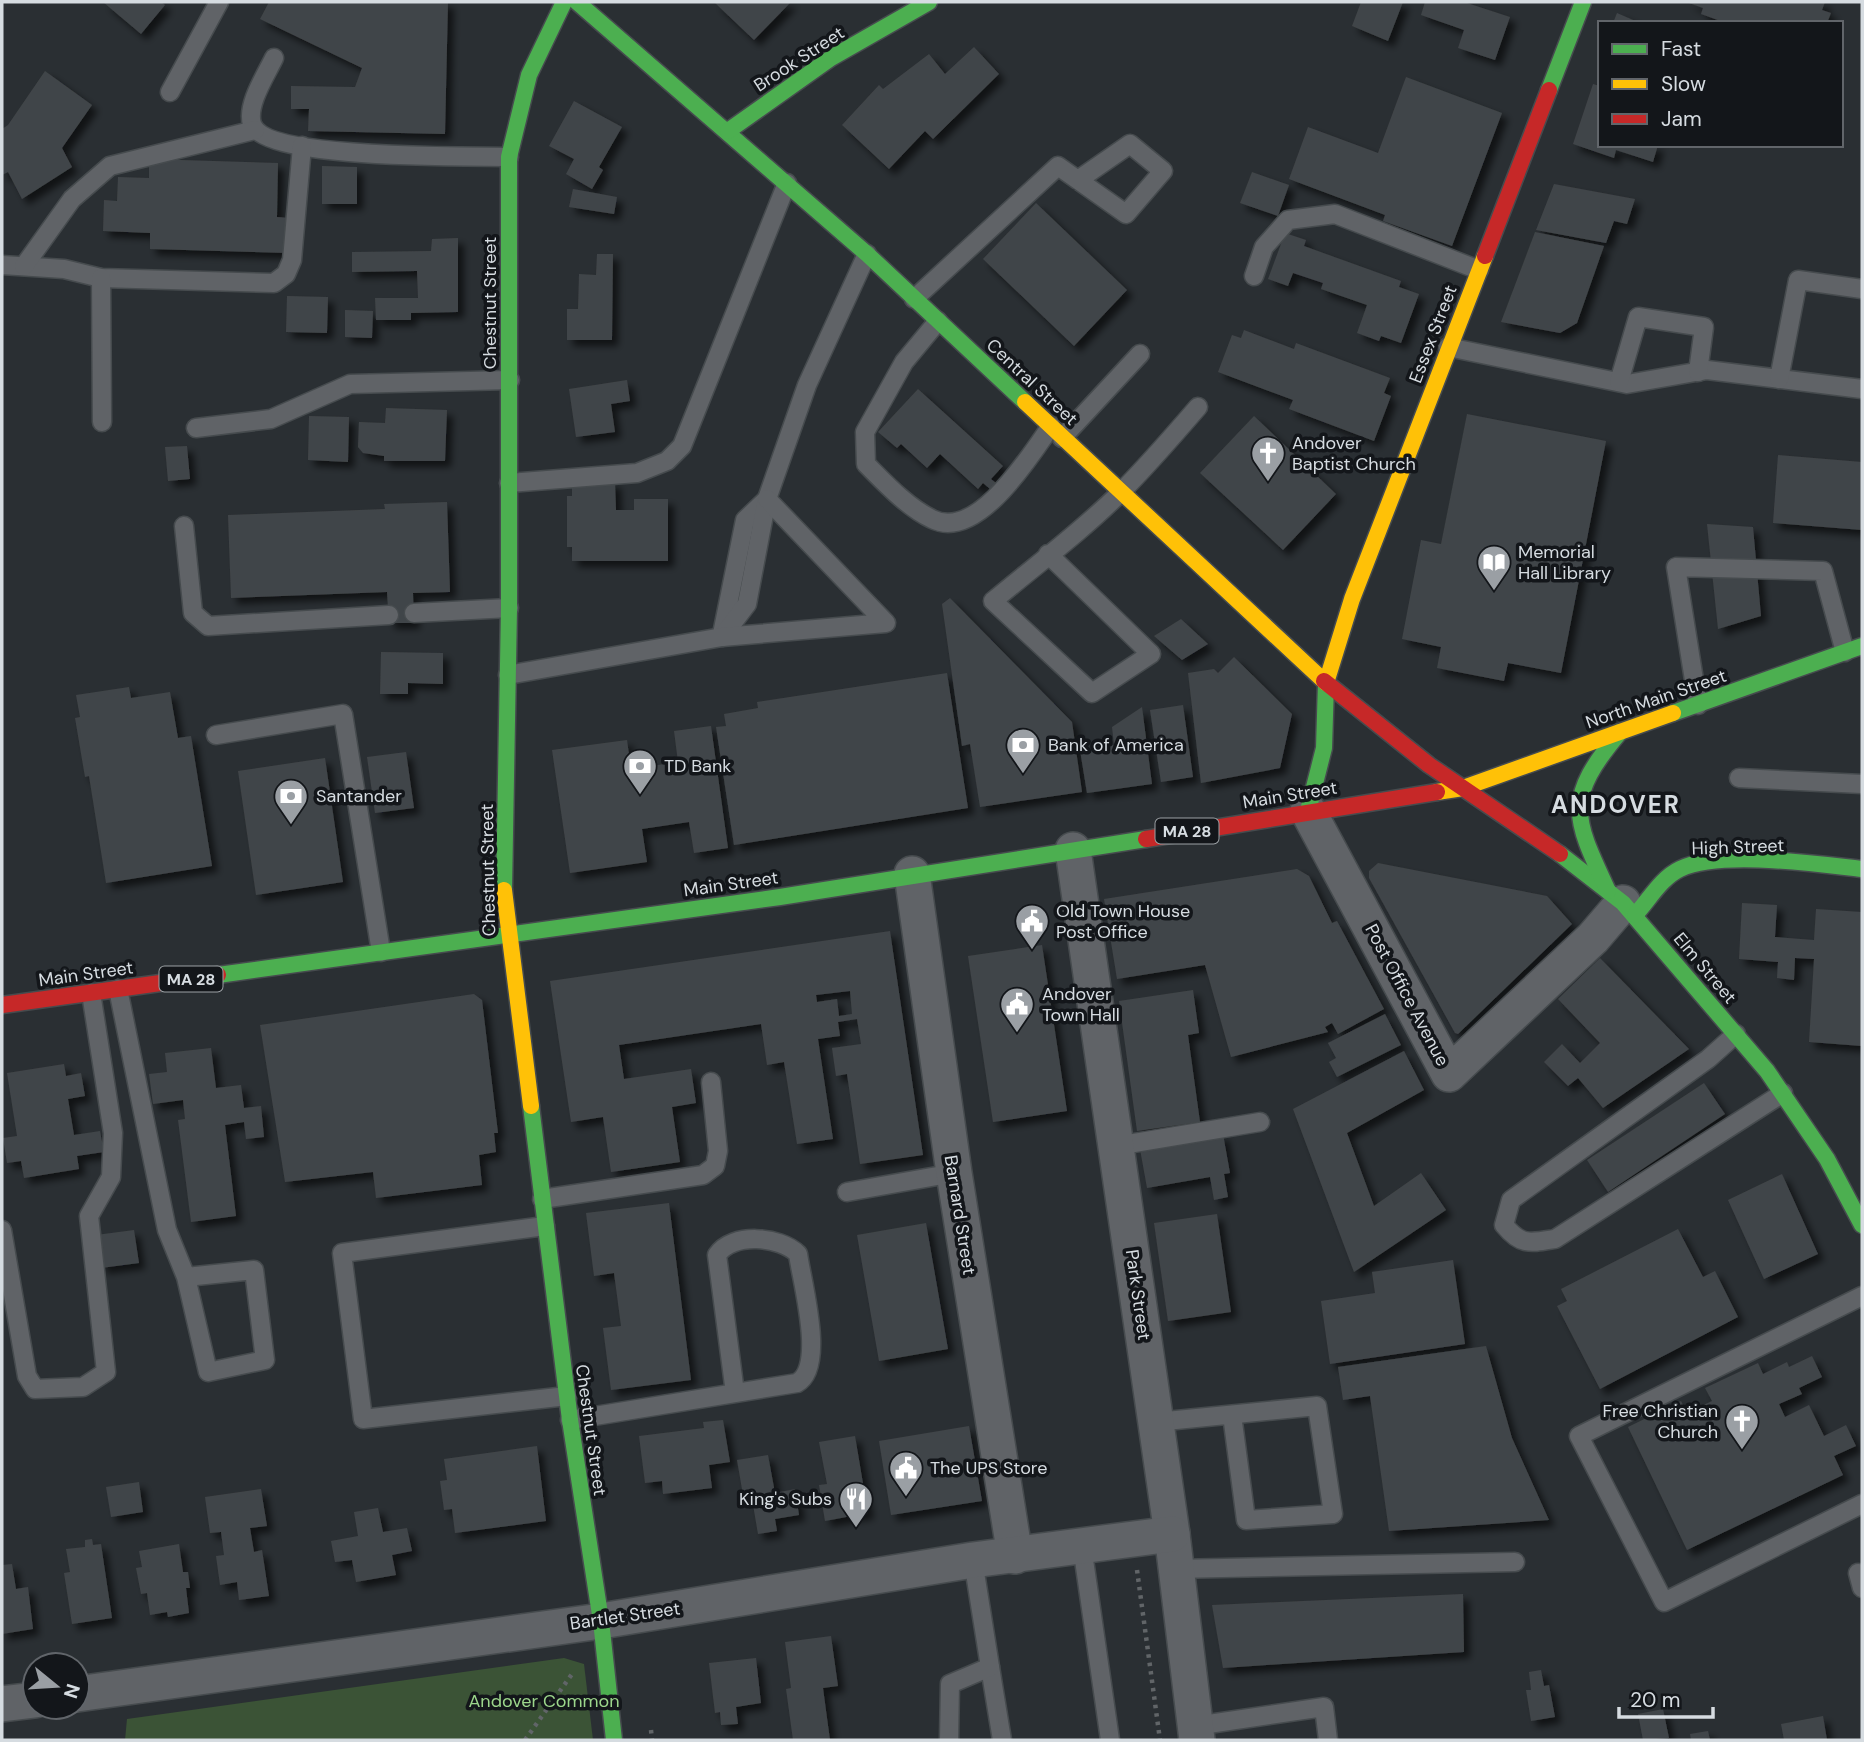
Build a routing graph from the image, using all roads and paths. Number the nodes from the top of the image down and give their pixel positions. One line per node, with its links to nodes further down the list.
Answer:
1 (219, 2): 7 (lane)
2 (564, 2): 11 (main road, Chestnut Street)
3 (577, 2): 9 (main road, Central Street)
4 (929, 2): 9 (main road, Brook Street)
5 (1583, 2): 17 (main road, Essex Street)
6 (274, 58): 8 (lane)
7 (170, 92)
8 (255, 130): 10 (lane); 16 (lane)
9 (728, 131): 13 (main road, Central Street)
10 (302, 146): 11 (lane); 19 (lane)
11 (509, 157): 27 (main road, Chestnut Street)
12 (1078, 180): 12 (lane); 21 (lane)
13 (787, 183): 14 (main road, Central Street); 34 (lane)
14 (867, 254): 21 (main road, Central Street); 36 (lane)
15 (2, 265): 16 (lane)
16 (24, 266): 19 (lane)
17 (1479, 270): 18 (lane); 23 (main road, Essex Street)
18 (1254, 276)
19 (101, 278): 31 (lane)
20 (1862, 289): 26 (lane)
21 (914, 299): 22 (main road, Central Street)
22 (938, 321): 33 (main road, Central Street); 33 (lane)
23 (1448, 347): 28 (lane); 45 (main road, Essex Street)
24 (1140, 354): 33 (lane)
25 (1698, 372): 26 (lane); 28 (lane); 28 (lane)
26 (1779, 379): 29 (lane)
27 (510, 380): 32 (lane); 34 (main road, Chestnut Street)
28 (1619, 382)
29 (1862, 389)
30 (1198, 408): 35 (lane)
31 (102, 422)
32 (196, 428)
33 (1056, 432): 35 (main road, Central Street)
34 (509, 483): 39 (main road, Chestnut Street)
35 (1121, 492): 38 (lane); 45 (main road, Central Street)
36 (767, 499): 42 (lane); 42 (lane)
37 (184, 526): 41 (lane)
38 (1048, 554): 38 (lane)
39 (509, 608): 40 (lane); 44 (main road, Chestnut Street)
40 (414, 613)
41 (389, 615)
42 (722, 637): 44 (lane)
43 (1854, 649): 46 (main road, North Main Street / MA 28); 46 (lane)
44 (508, 675): 57 (main road, Chestnut Street)
45 (1326, 682): 51 (main road, Central Street); 52 (main road)
46 (1698, 705): 47 (main road, North Main Street / MA 28)
47 (1621, 732): 51 (main road, North Main Street / MA 28); 56 (main road)
48 (216, 735): 58 (lane)
49 (1740, 778): 50 (lane)
50 (1862, 784)
51 (1463, 788): 52 (main road, Main Street / MA 28); 56 (main road, Elm Street)
52 (1308, 811): 53 (main road, Main Street / MA 28); 56 (street, Post Office Avenue)
53 (1073, 850): 55 (main road, Main Street / MA 28); 66 (street, Park Street)
54 (1862, 869): 56 (main road, High Street)
55 (912, 874): 57 (main road, Main Street / MA 28); 67 (street, Barnard Street)
56 (1622, 903): 62 (main road, Elm Street)
57 (508, 934): 58 (main road, Main Street / MA 28); 69 (main road, Chestnut Street)
58 (381, 952): 59 (main road, Main Street / MA 28)
59 (118, 989): 60 (main road, Main Street / MA 28); 73 (lane)
60 (91, 993): 61 (main road, Main Street / MA 28); 72 (lane)
61 (2, 1005)
62 (1736, 1034): 64 (main road, Elm Street); 64 (lane)
63 (711, 1082): 69 (lane)
64 (1783, 1093): 70 (main road, Elm Street)
65 (1260, 1122): 66 (lane)
66 (1116, 1146): 79 (street, Park Street)
67 (954, 1173): 68 (lane); 83 (street, Barnard Street)
68 (847, 1192)
69 (542, 1199): 71 (main road, Chestnut Street)
70 (1862, 1225)
71 (545, 1226): 76 (main road, Chestnut Street); 76 (lane)
72 (2, 1230)
73 (186, 1278): 73 (lane)
74 (1862, 1296): 80 (lane)
75 (735, 1393): 75 (lane); 78 (lane)
76 (567, 1396): 78 (main road, Chestnut Street)
77 (1232, 1415): 77 (lane); 79 (lane)
78 (570, 1420): 88 (main road, Chestnut Street)
79 (1156, 1422): 81 (street, Park Street)
80 (1862, 1504)
81 (1172, 1535): 82 (street, Bartlet Street); 86 (street, Park Street)
82 (1082, 1546): 83 (street, Bartlet Street); 99 (lane)
83 (1014, 1556): 84 (street, Bartlet Street)
84 (973, 1560): 88 (street, Bartlet Street); 89 (lane)
85 (1516, 1562): 86 (lane)
86 (1174, 1569): 94 (street, Park Street)
87 (1126, 1571): 100 (path)
88 (601, 1621): 91 (street, Bartlet Street); 96 (main road, Chestnut Street)
89 (990, 1667): 97 (lane); 98 (lane)
90 (575, 1670): 95 (path)
91 (91, 1692)
92 (21, 1702): 93 (street)
93 (2, 1704)
94 (1196, 1733): 101 (lane)
95 (525, 1740)
96 (614, 1740)
97 (948, 1740)
98 (1002, 1740)
99 (1110, 1740)
100 (1160, 1740)
101 (1328, 1740)

